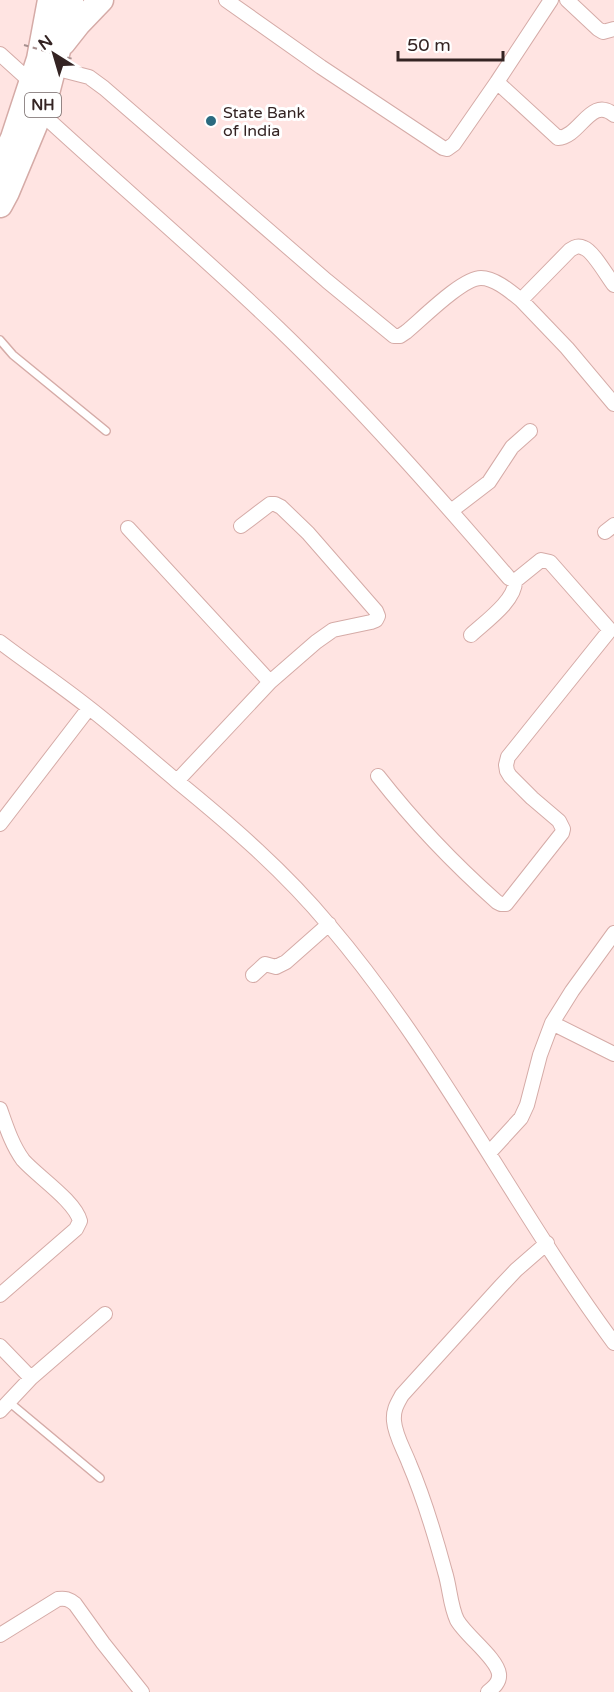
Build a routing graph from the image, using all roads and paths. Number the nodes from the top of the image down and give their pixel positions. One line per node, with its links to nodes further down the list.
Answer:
1 (50, 0): 11 (highway, NH)
2 (70, 0): 10 (highway, NH)
3 (101, 0): 10 (highway)
4 (226, 0): 12 (street)
5 (550, 0): 12 (street)
6 (567, 0): 7 (street)
7 (614, 29)
8 (24, 45): 10 (path, bridge)
9 (0, 54): 11 (street)
10 (62, 58): 13 (highway, NH); 18 (street)
11 (31, 82): 15 (highway, NH)
12 (497, 82): 14 (street)
13 (40, 112): 16 (highway, NH); 23 (street)
14 (614, 115)
15 (2, 154)
16 (0, 205)
17 (614, 285): 18 (street)
18 (522, 300): 20 (street)
19 (0, 340): 21 (lane)
20 (614, 404)
21 (106, 431)
22 (530, 432): 23 (street)
23 (451, 511): 26 (street)
24 (241, 526): 30 (street)
25 (128, 528): 30 (street)
26 (516, 581): 27 (street); 28 (street)
27 (612, 628): 32 (street)
28 (471, 634)
29 (0, 642): 31 (street)
30 (270, 682): 33 (street)
31 (89, 708): 33 (street); 34 (street)
32 (378, 776)
33 (177, 781): 35 (street)
34 (0, 824)
35 (329, 924): 37 (street); 41 (street)
36 (614, 933): 38 (street)
37 (253, 975)
38 (552, 1023): 39 (street); 41 (street)
39 (614, 1054)
40 (0, 1109): 43 (street)
41 (489, 1153): 42 (street)
42 (547, 1244): 45 (street); 52 (street)
43 (0, 1294)
44 (105, 1314): 47 (street)
45 (614, 1343)
46 (0, 1346): 47 (street)
47 (31, 1378): 48 (street)
48 (4, 1406): 49 (lane)
49 (100, 1478)
50 (0, 1635): 51 (street)
51 (142, 1692)
52 (488, 1692)

